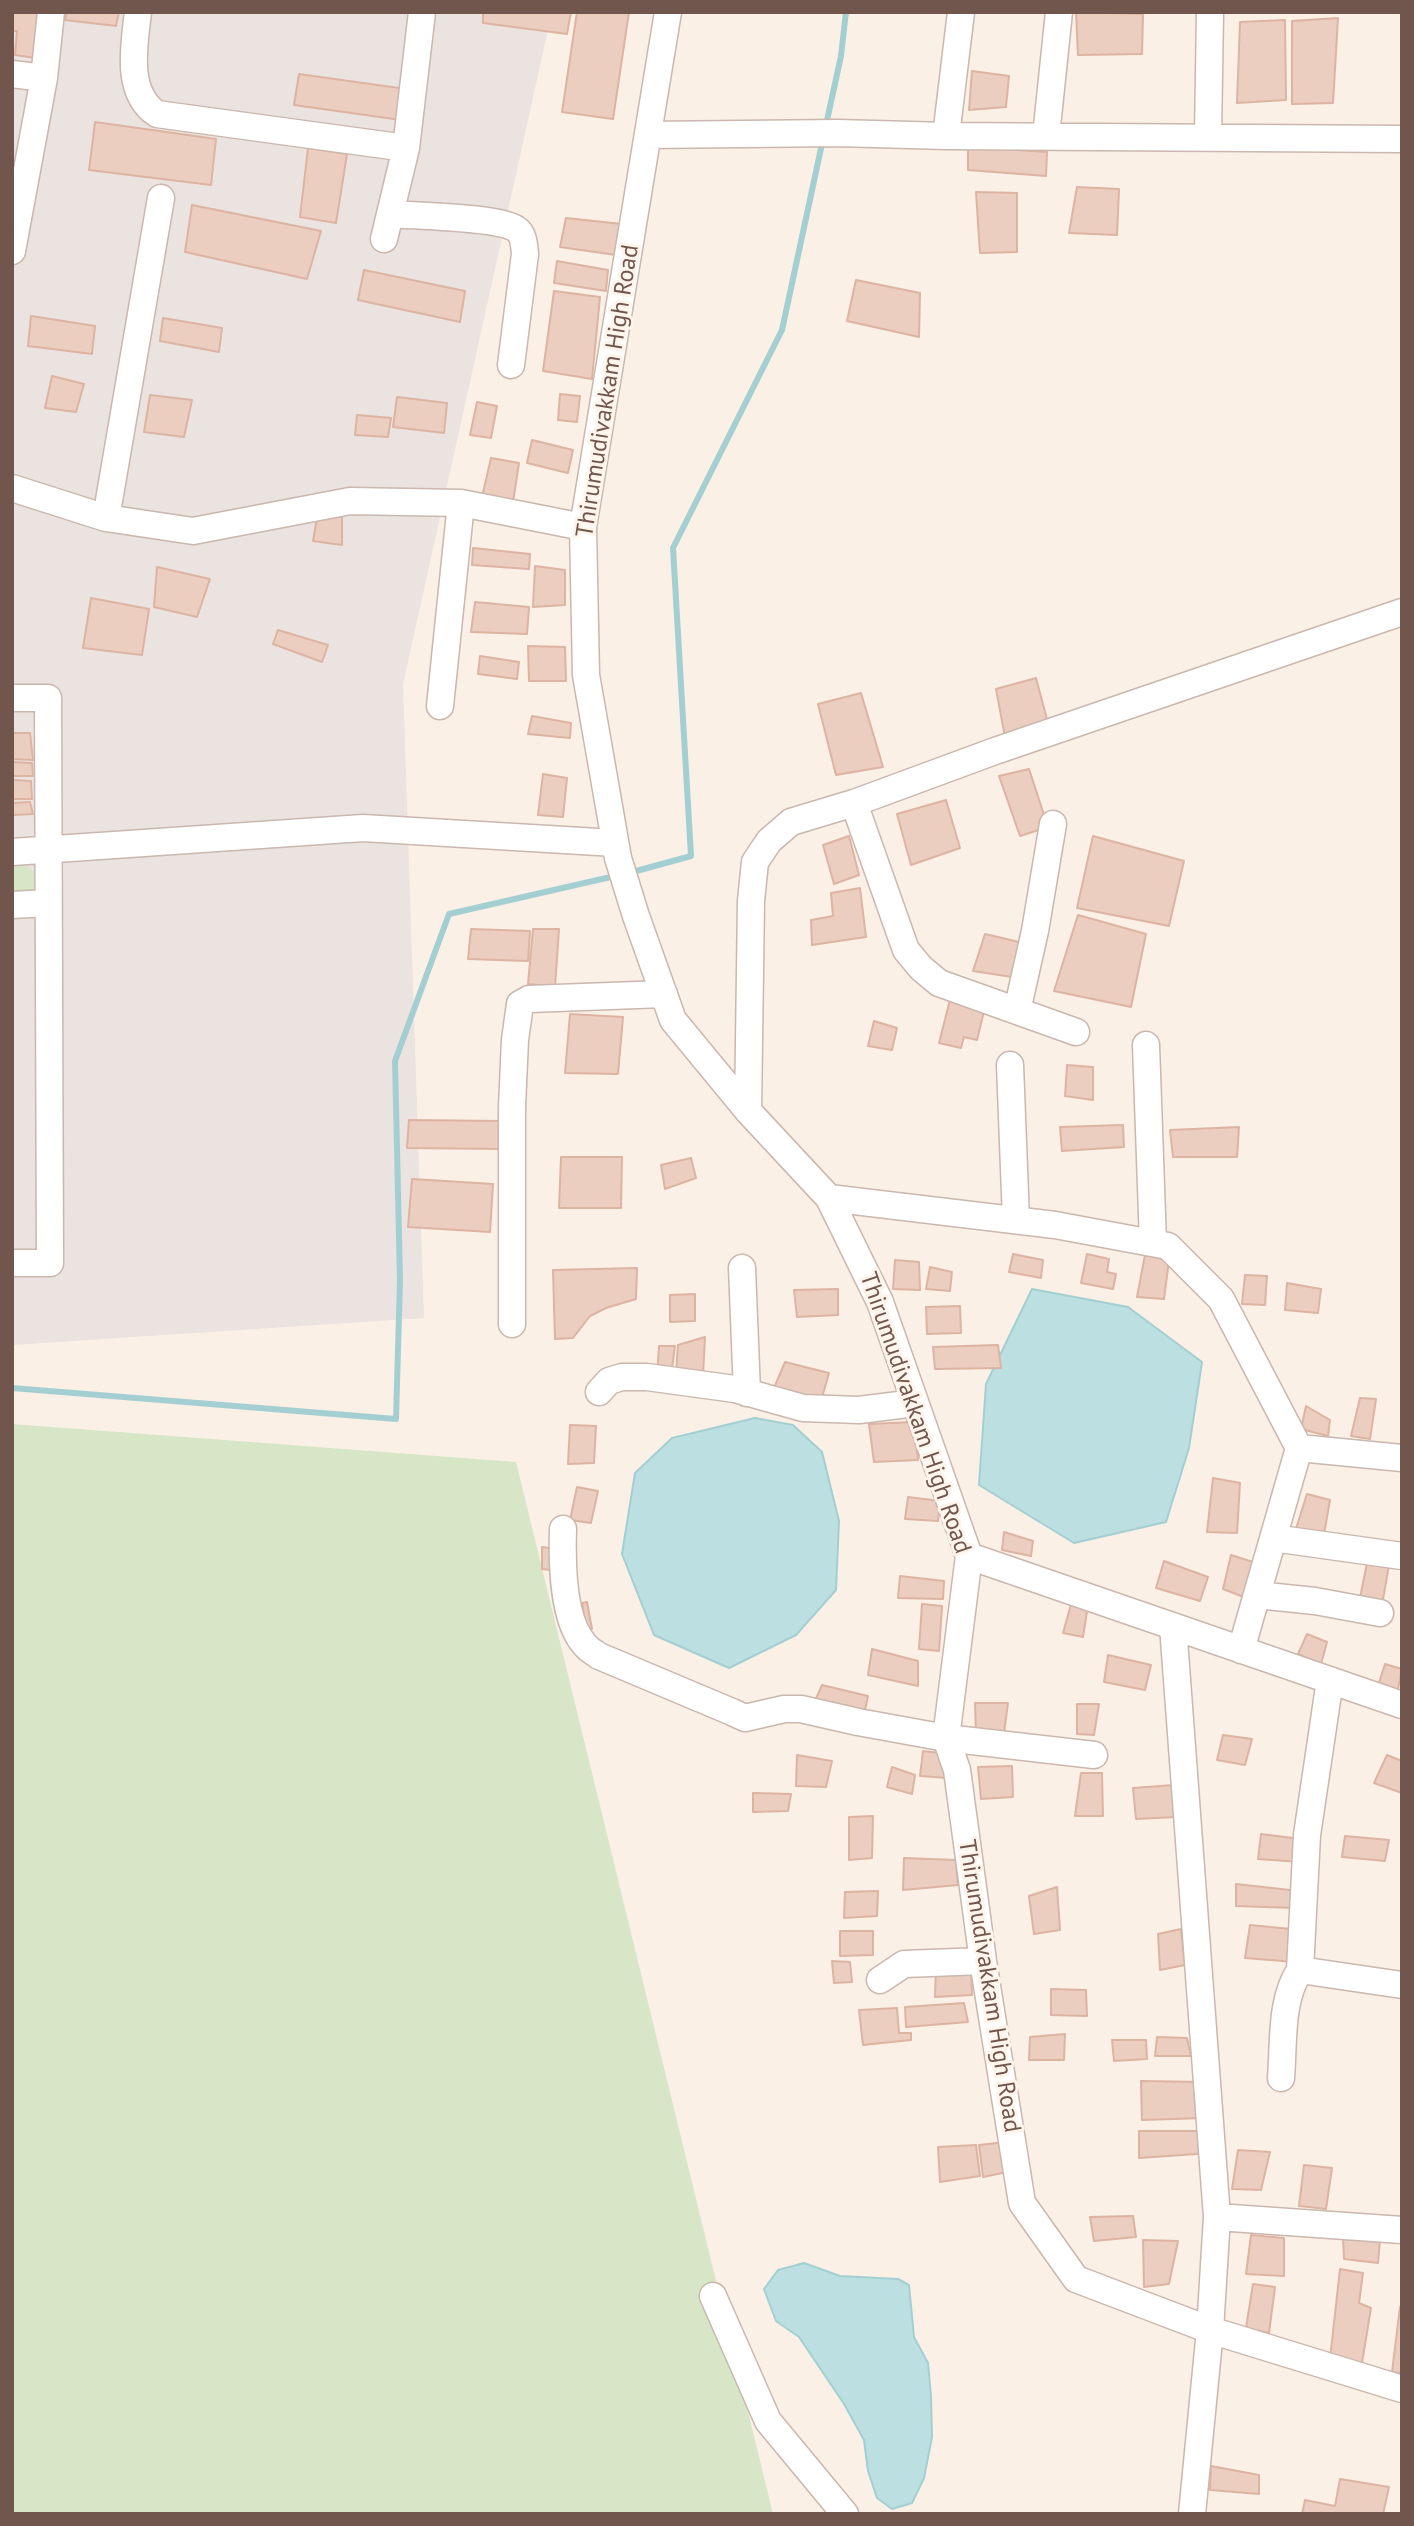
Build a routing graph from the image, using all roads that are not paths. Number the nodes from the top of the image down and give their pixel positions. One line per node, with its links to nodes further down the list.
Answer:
1 (51, 12): 9 (street)
2 (138, 12): 15 (street)
3 (422, 12): 15 (street)
4 (668, 12): 10 (street, Thirumudivakkam High Road)
5 (961, 12): 11 (street)
6 (1059, 12): 12 (street)
7 (1210, 12): 13 (street)
8 (12, 74): 9 (street)
9 (44, 78): 19 (street)
10 (648, 135): 11 (street); 24 (street, Thirumudivakkam High Road)
11 (946, 136): 12 (street)
12 (1046, 136): 13 (street)
13 (1208, 136): 14 (street)
14 (1402, 139)
15 (406, 148): 17 (street)
16 (162, 198): 23 (street)
17 (391, 214): 18 (street); 20 (street)
18 (384, 239)
19 (12, 251)
20 (511, 365)
21 (12, 488): 23 (street)
22 (461, 503): 23 (street); 24 (street); 27 (street)
23 (106, 519)
24 (583, 527): 31 (street, Thirumudivakkam High Road)
25 (1402, 612): 28 (street)
26 (12, 698): 30 (street)
27 (440, 706)
28 (853, 803): 36 (street); 40 (street)
29 (1053, 824): 36 (street)
30 (49, 850): 31 (street); 32 (street); 33 (street)
31 (616, 850): 35 (street, Thirumudivakkam High Road)
32 (12, 852)
33 (48, 902): 34 (street); 44 (street)
34 (12, 905)
35 (664, 993): 40 (street, Thirumudivakkam High Road); 46 (street)
36 (1017, 1011): 37 (street)
37 (1076, 1032)
38 (1146, 1045): 43 (street)
39 (1010, 1065): 42 (street)
40 (748, 1111): 41 (street, Thirumudivakkam High Road)
41 (830, 1198): 42 (street); 49 (street, Thirumudivakkam High Road)
42 (1016, 1220): 43 (street)
43 (1153, 1243): 50 (street)
44 (12, 1263)
45 (742, 1268): 48 (street)
46 (512, 1324)
47 (599, 1392): 48 (street)
48 (747, 1393): 49 (street)
49 (915, 1403): 54 (street, Thirumudivakkam High Road)
50 (1299, 1448): 51 (street); 53 (street)
51 (1402, 1458)
52 (563, 1529): 62 (street)
53 (1273, 1538): 55 (street); 56 (street)
54 (969, 1556): 58 (street); 62 (street, Thirumudivakkam High Road)
55 (1402, 1556)
56 (1257, 1595): 57 (street); 59 (street)
57 (1380, 1613)
58 (1173, 1626): 59 (street); 69 (street)
59 (1241, 1650): 60 (street)
60 (1330, 1680): 61 (street); 65 (street)
61 (1402, 1705)
62 (946, 1738): 63 (street); 64 (street, Thirumudivakkam High Road)
63 (1094, 1755)
64 (983, 1961): 66 (street); 72 (street, Thirumudivakkam High Road)
65 (1300, 1970): 67 (street); 68 (street)
66 (880, 1980)
67 (1402, 1985)
68 (1281, 2078)
69 (1217, 2217): 70 (street); 72 (street)
70 (1402, 2230)
71 (713, 2296): 74 (street)
72 (1210, 2330): 73 (street, Thirumudivakkam High Road); 75 (street)
73 (1402, 2389)
74 (845, 2514)
75 (1192, 2514)

